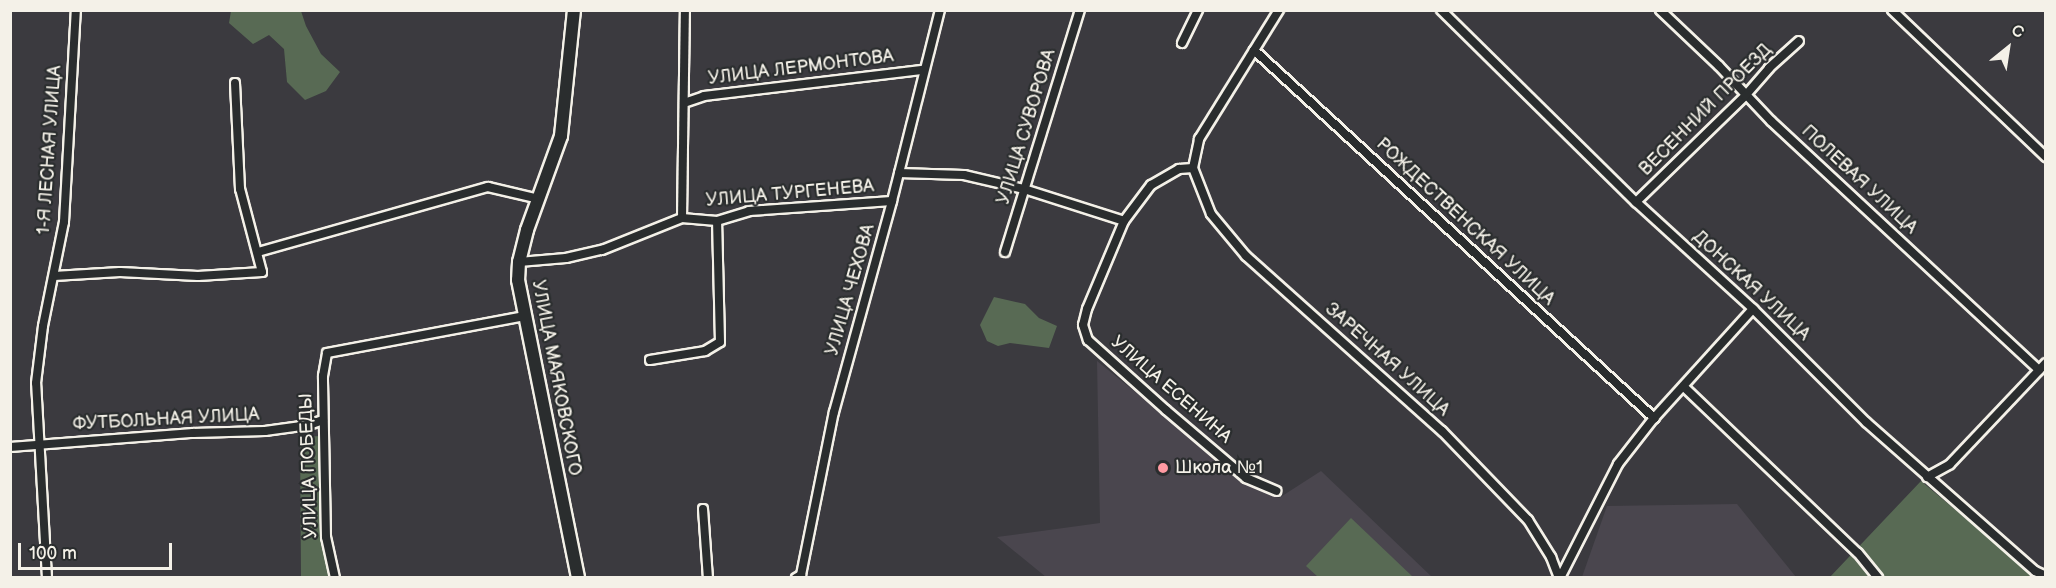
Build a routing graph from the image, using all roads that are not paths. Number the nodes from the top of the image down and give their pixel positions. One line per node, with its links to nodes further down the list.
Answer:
1 (76, 10): 31 (street, 1-Я ЛЕСНАЯ УЛИЦА)
2 (574, 10): 22 (street, УЛИЦА МАЯКОВСКОГО)
3 (685, 10): 17 (street)
4 (940, 10): 14 (street, УЛИЦА ЧЕХОВА)
5 (1080, 10): 21 (street, УЛИЦА СУВОРОВА)
6 (1198, 10): 12 (street)
7 (1280, 10): 13 (street)
8 (1441, 10): 24 (street, ДОНСКАЯ УЛИЦА)
9 (1660, 10): 16 (street, ПОЛЕВАЯ УЛИЦА)
10 (1892, 10): 18 (street)
11 (1799, 41): 16 (street, ВЕСЕННИЙ ПРОЕЗД)
12 (1182, 43)
13 (1254, 50): 19 (street); 37 (street, РОЖДЕСТВЕНСКАЯ УЛИЦА)
14 (923, 70): 17 (street, УЛИЦА ЛЕРМОНТОВА); 20 (street, УЛИЦА ЧЕХОВА)
15 (235, 83): 28 (street)
16 (1745, 96): 24 (street, ВЕСЕННИЙ ПРОЕЗД); 35 (street, ПОЛЕВАЯ УЛИЦА)
17 (684, 104): 25 (street)
18 (2046, 157)
19 (1193, 168): 27 (street); 50 (street, ЗАРЕЧНАЯ УЛИЦА)
20 (899, 173): 21 (street); 23 (street, УЛИЦА ЧЕХОВА)
21 (1024, 189): 27 (street); 29 (street, УЛИЦА СУВОРОВА)
22 (539, 199): 28 (street); 30 (street, УЛИЦА МАЯКОВСКОГО)
23 (892, 201): 26 (street, УЛИЦА ТУРГЕНЕВА); 49 (street, УЛИЦА ЧЕХОВА)
24 (1636, 202): 32 (street, ДОНСКАЯ УЛИЦА)
25 (682, 218): 26 (street, УЛИЦА ТУРГЕНЕВА); 30 (street, УЛИЦА ТУРГЕНЕВА)
26 (717, 221): 34 (street)
27 (1124, 221): 42 (street, УЛИЦА ЕСЕНИНА)
28 (258, 252): 31 (street)
29 (1005, 252)
30 (519, 262): 33 (street, УЛИЦА МАЯКОВСКОГО)
31 (54, 276): 39 (street, 1-Я ЛЕСНАЯ УЛИЦА)
32 (1754, 309): 36 (street); 41 (street, ДОНСКАЯ УЛИЦА)
33 (524, 316): 38 (street, УЛИЦА ПОБЕДЫ); 47 (street, УЛИЦА МАЯКОВСКОГО)
34 (650, 360)
35 (2042, 367): 41 (street)
36 (1684, 387): 37 (street); 51 (street)
37 (1654, 418): 50 (street)
38 (323, 420): 39 (street, ФУТБОЛЬНАЯ УЛИЦА); 46 (street, УЛИЦА ПОБЕДЫ)
39 (42, 444): 40 (street, ФУТБОЛЬНАЯ УЛИЦА); 45 (street, 1-Я ЛЕСНАЯ УЛИЦА)
40 (10, 447)
41 (1927, 477): 44 (street, ДОНСКАЯ УЛИЦА)
42 (1276, 491)
43 (703, 509): 48 (street)
44 (2046, 576)
45 (47, 578)
46 (335, 578)
47 (578, 578)
48 (708, 578)
49 (796, 578)
50 (1559, 578)
51 (1878, 578)

